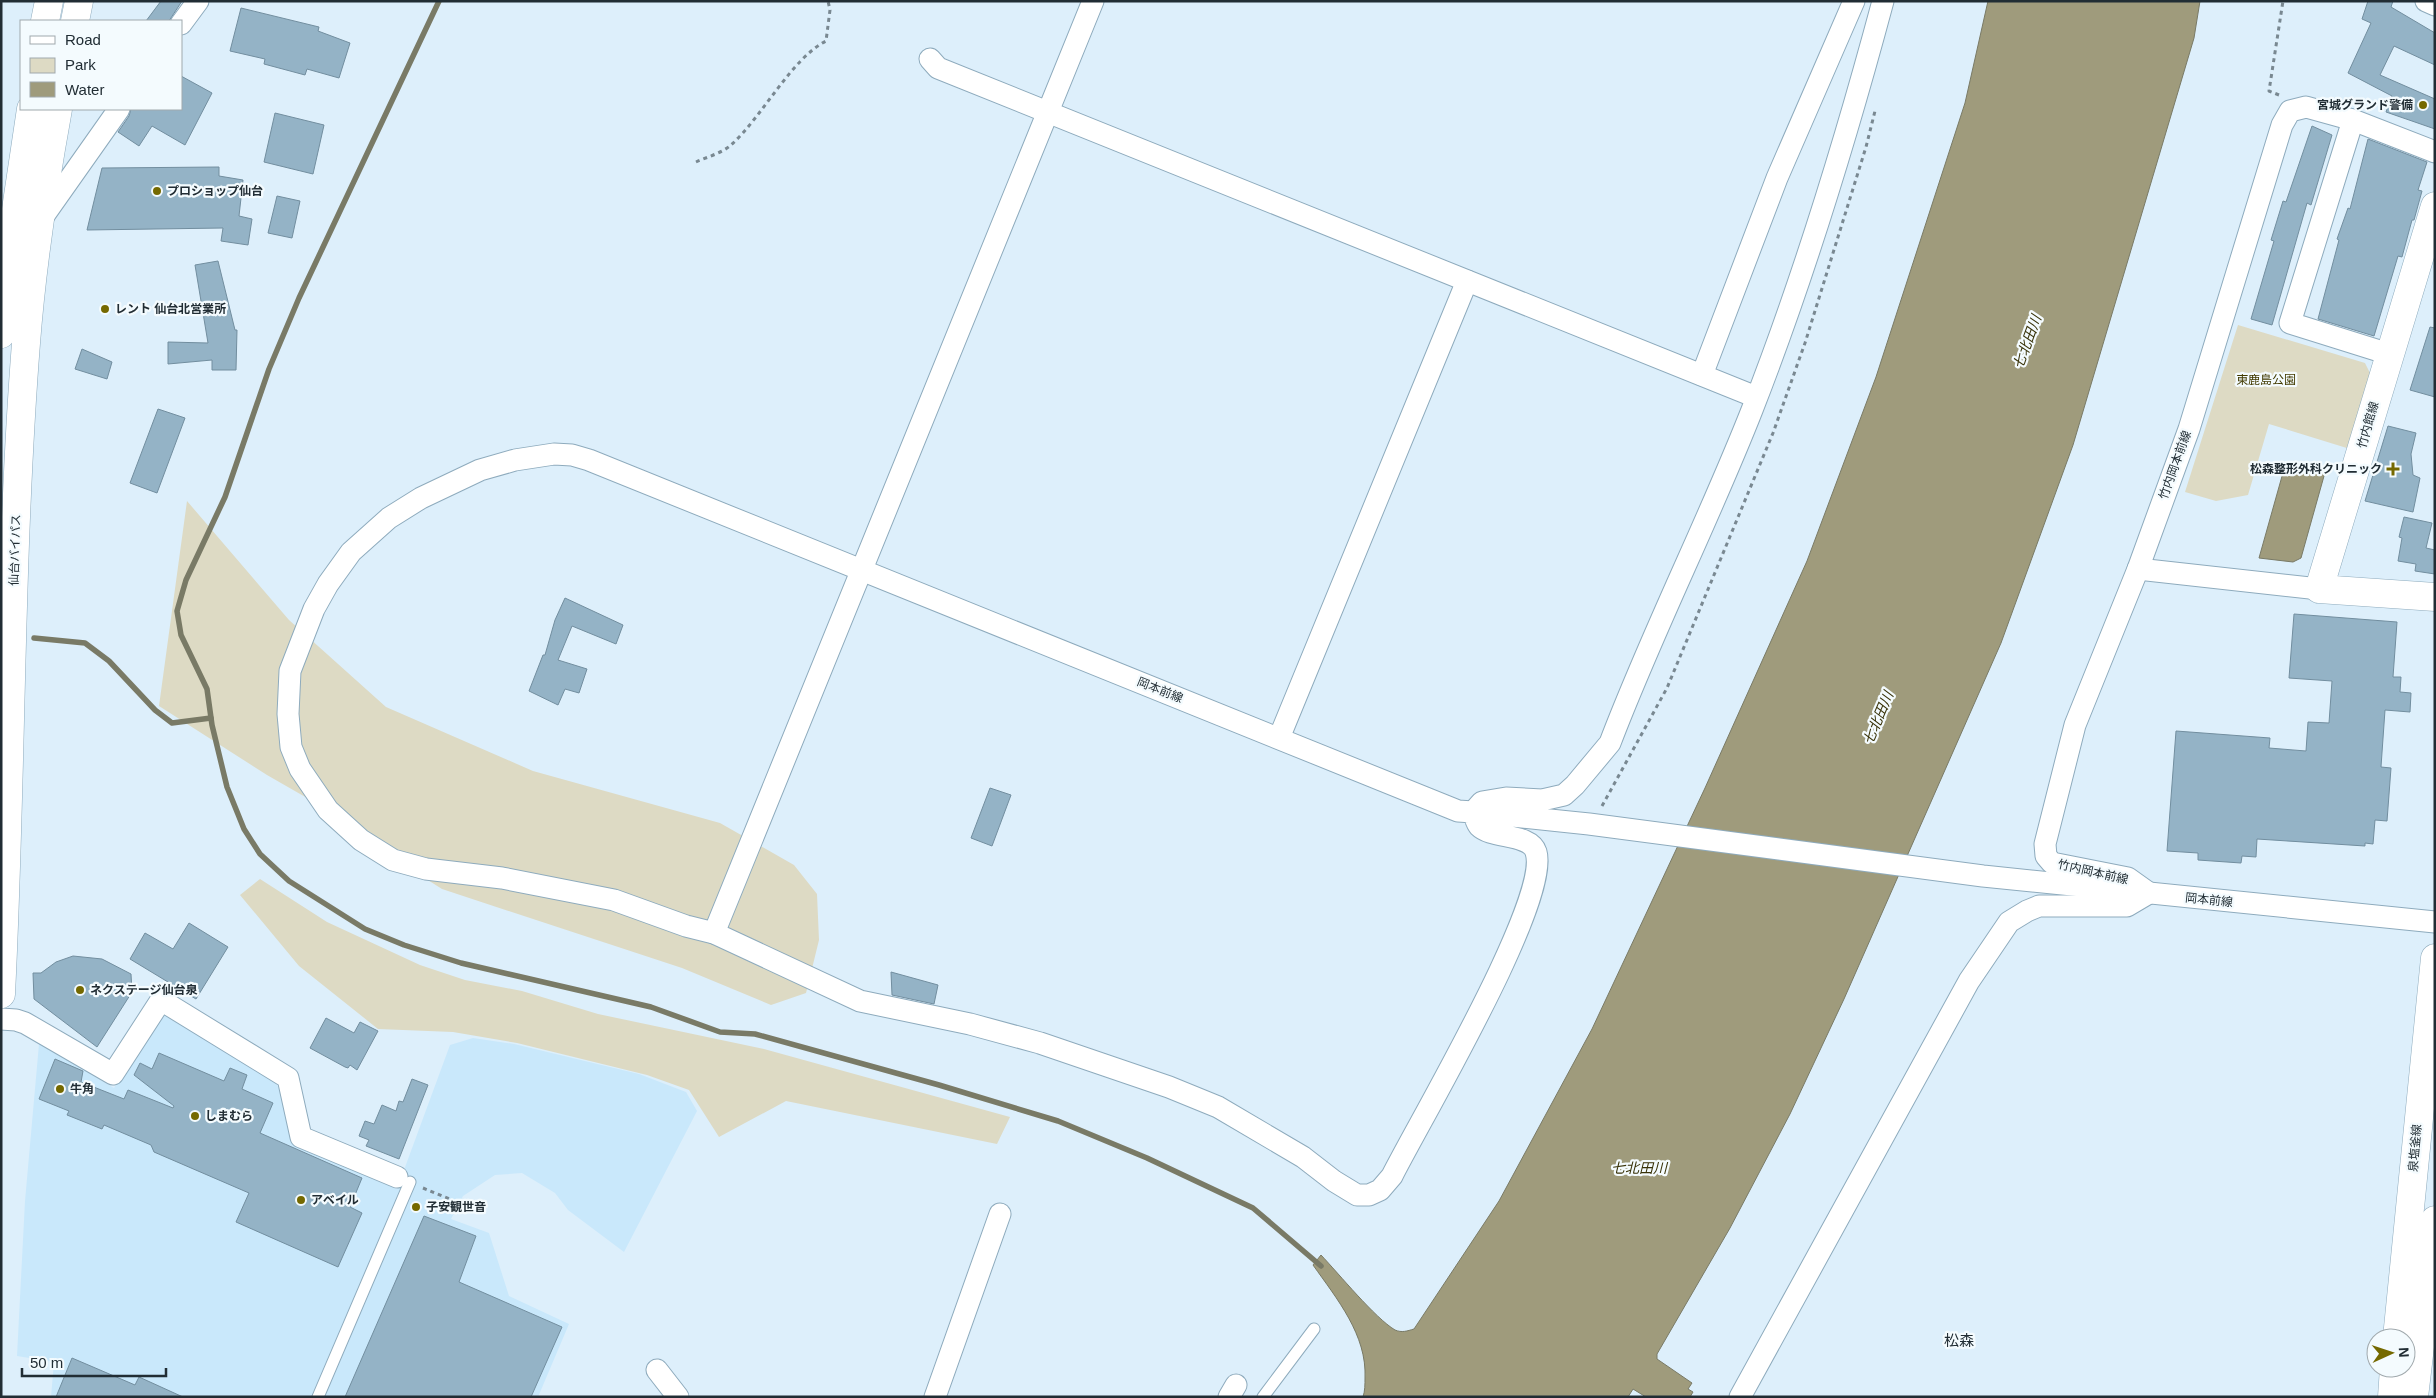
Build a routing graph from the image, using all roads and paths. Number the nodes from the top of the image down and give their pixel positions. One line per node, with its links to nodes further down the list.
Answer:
1 (49, 1): 11 (main road)
2 (79, 1): 12 (main road)
3 (198, 1): 13 (street)
4 (828, 1): 22 (path)
5 (1093, 1): 19 (street)
6 (1854, 1): 30 (street)
7 (1883, 1): 31 (street)
8 (2284, 1): 15 (path)
9 (2426, 1): 10 (street)
10 (2435, 5)
11 (45, 20)
12 (75, 20)
13 (182, 23)
14 (930, 59): 19 (street)
15 (2272, 74)
16 (31, 110): 24 (main road, 仙台バイパス)
17 (58, 110): 24 (main road, 仙台バイパス)
18 (118, 110): 24 (street)
19 (1048, 112): 25 (street); 33 (street)
20 (2353, 120): 21 (street, 竹内岡本前線); 29 (street); 32 (street, 竹内岡本前線)
21 (2435, 152)
22 (696, 162)
23 (2435, 206): 29 (main road, 竹内館線)
24 (27, 219): 26 (main road, 仙台バイパス); 27 (main road, 仙台バイパス)
25 (1467, 281): 30 (street); 36 (street)
26 (32, 284): 27 (main road); 42 (main road, 仙台バイパス)
27 (3, 285): 28 (main road, 仙台バイパス)
28 (1, 334)
29 (2389, 354): 34 (main road, 竹内館線)
30 (1702, 375): 31 (street)
31 (1756, 397): 37 (street)
32 (2138, 569): 34 (street); 38 (street, 竹内岡本前線)
33 (862, 570): 36 (street, 岡本前線); 40 (street); 40 (street, 岡本前線)
34 (2319, 589): 35 (main road)
35 (2435, 598)
36 (1279, 738): 37 (street, 岡本前線)
37 (1466, 811): 38 (street, 岡本前線); 40 (street, 岡本前線)
38 (2149, 893): 39 (street, 岡本前線); 56 (street)
39 (2435, 922)
40 (714, 933)
41 (2435, 958): 48 (main road, 泉塩釜線)
42 (1, 994)
43 (1, 1019): 44 (street)
44 (404, 1180): 45 (path); 52 (lane)
45 (452, 1200)
46 (1000, 1214): 54 (street)
47 (2435, 1220): 58 (main road)
48 (2398, 1328)
49 (1314, 1329): 55 (lane)
50 (657, 1370): 53 (street)
51 (2393, 1378): 57 (main road)
52 (318, 1397)
53 (678, 1397)
54 (935, 1397)
55 (1263, 1397)
56 (1740, 1397)
57 (2392, 1397)
58 (2414, 1397)

